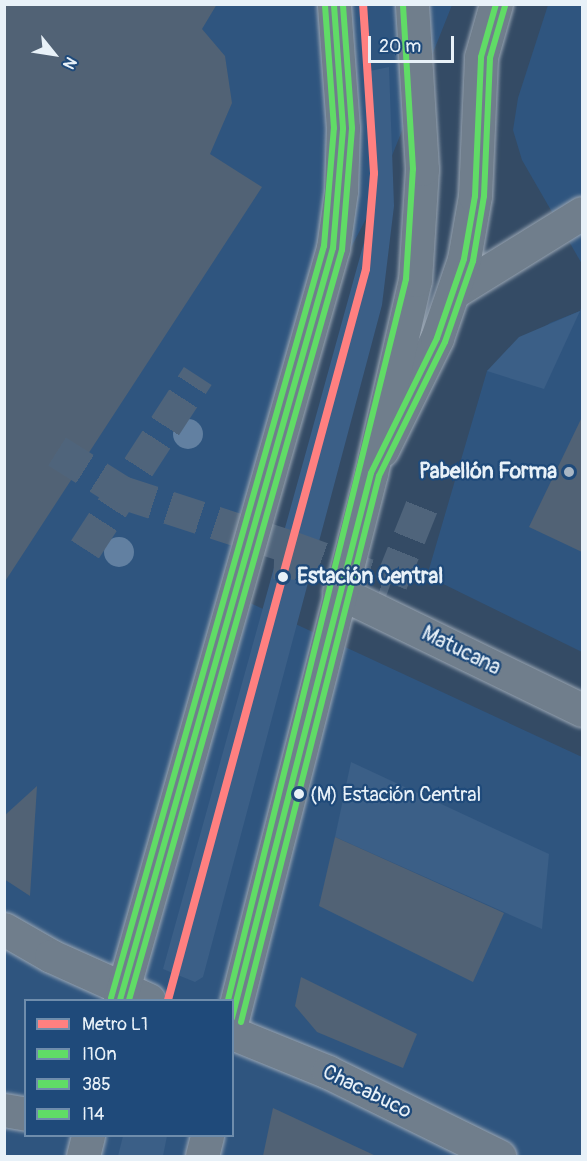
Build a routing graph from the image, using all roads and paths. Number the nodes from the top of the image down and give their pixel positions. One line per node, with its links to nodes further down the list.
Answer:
1 (334, 4): 10 (main road)
2 (412, 4): 6 (main road)
3 (496, 4): 5 (main road)
4 (582, 213): 5 (main road)
5 (454, 292): 6 (main road)
6 (371, 473): 7 (main road)
7 (339, 592): 8 (main road, Matucana); 11 (main road)
8 (582, 710)
9 (4, 929): 10 (main road)
10 (131, 997)
11 (234, 1012)
12 (234, 1033): 19 (main road, Chacabuco)
13 (4, 1110): 14 (main road)
14 (24, 1114)
15 (88, 1137): 17 (main road)
16 (207, 1137): 18 (main road)
17 (83, 1156)
18 (202, 1156)
19 (499, 1156)

